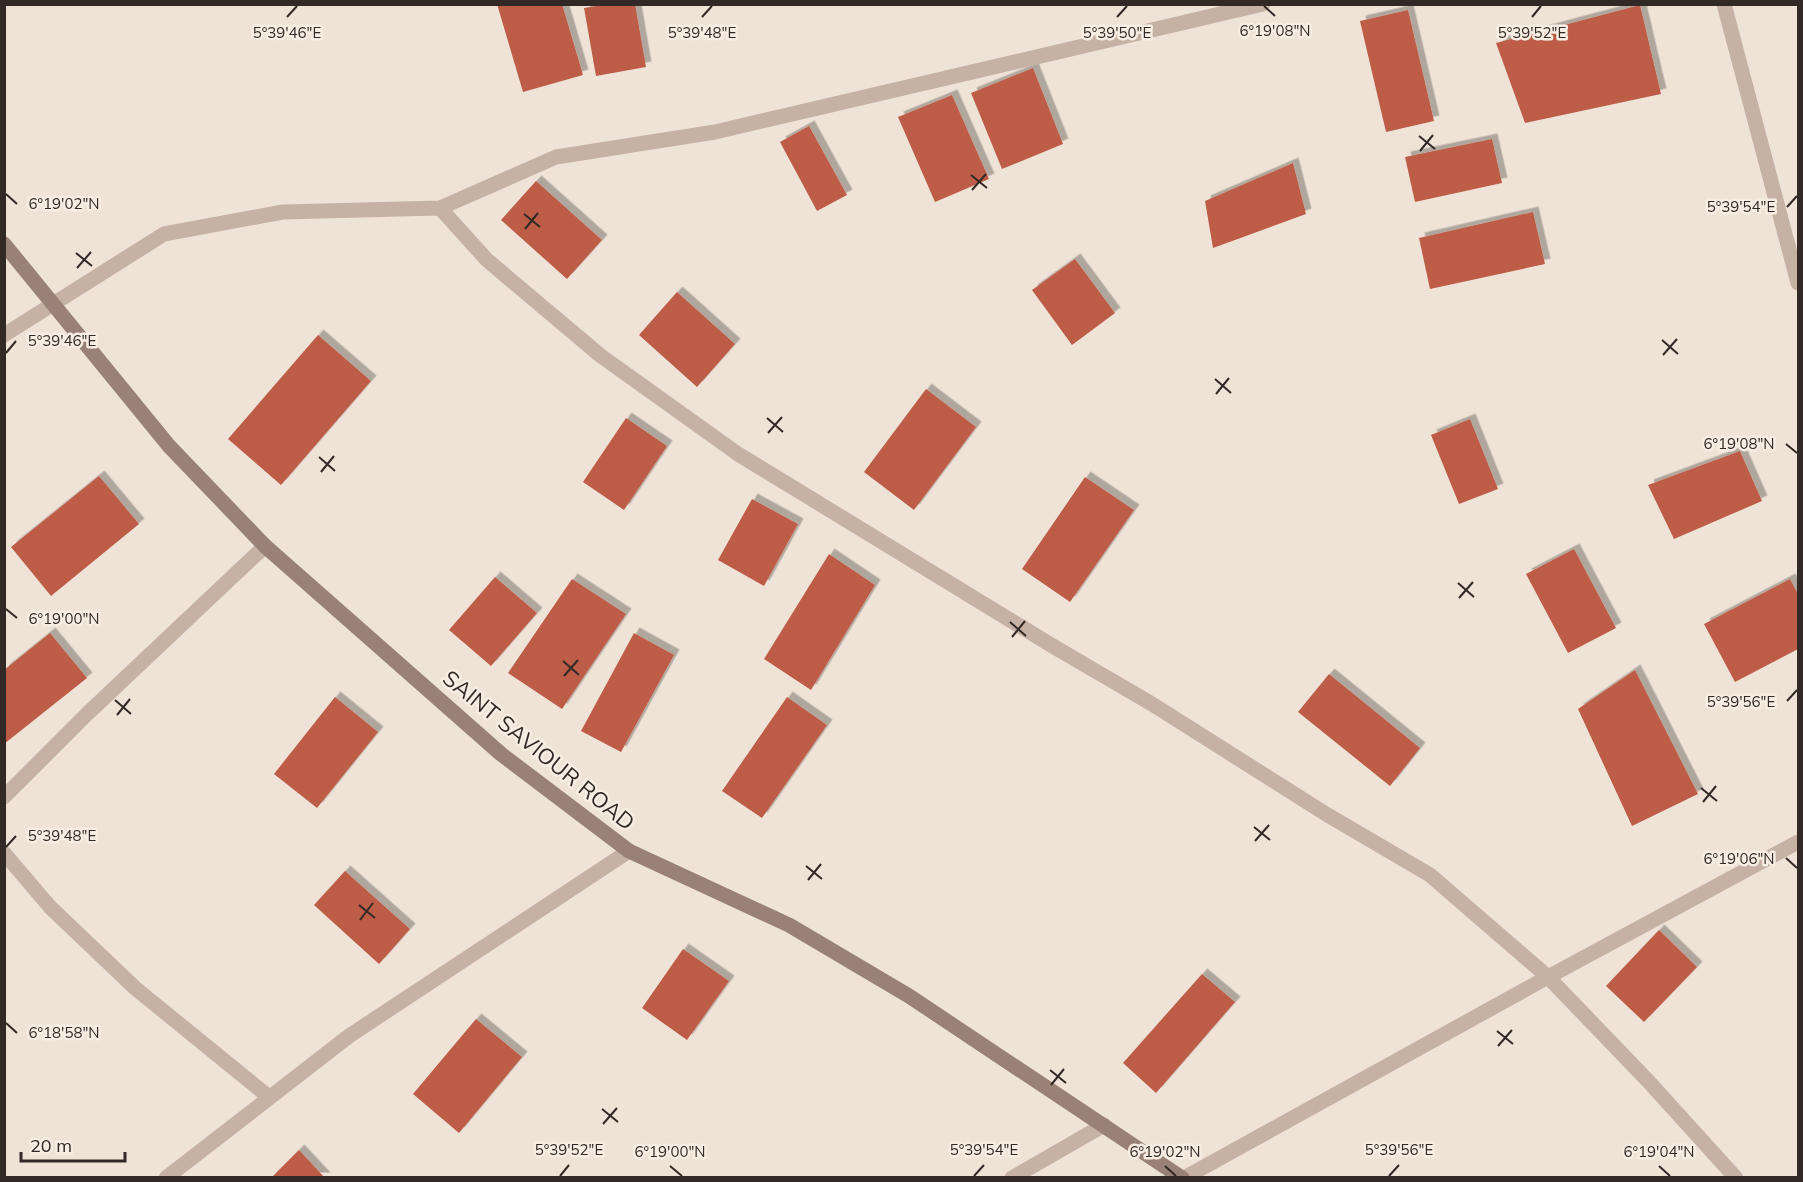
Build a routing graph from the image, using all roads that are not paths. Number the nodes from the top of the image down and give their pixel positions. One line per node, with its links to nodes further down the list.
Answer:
1 (1263, 4): 3 (street)
2 (1724, 4): 5 (street)
3 (440, 208): 6 (street); 13 (street)
4 (4, 244): 6 (street, SAINT SAVIOUR ROAD)
5 (1798, 283)
6 (52, 304): 7 (street); 8 (street, SAINT SAVIOUR ROAD)
7 (4, 334)
8 (265, 546): 9 (street); 11 (street, SAINT SAVIOUR ROAD)
9 (4, 797)
10 (1798, 842): 13 (street)
11 (629, 851): 14 (street); 15 (street, SAINT SAVIOUR ROAD)
12 (4, 853): 14 (street)
13 (1548, 977): 18 (street); 19 (street)
14 (269, 1097): 16 (street)
15 (1104, 1125): 17 (street); 18 (street, SAINT SAVIOUR ROAD)
16 (166, 1178)
17 (1012, 1178)
18 (1183, 1178)
19 (1736, 1178)

